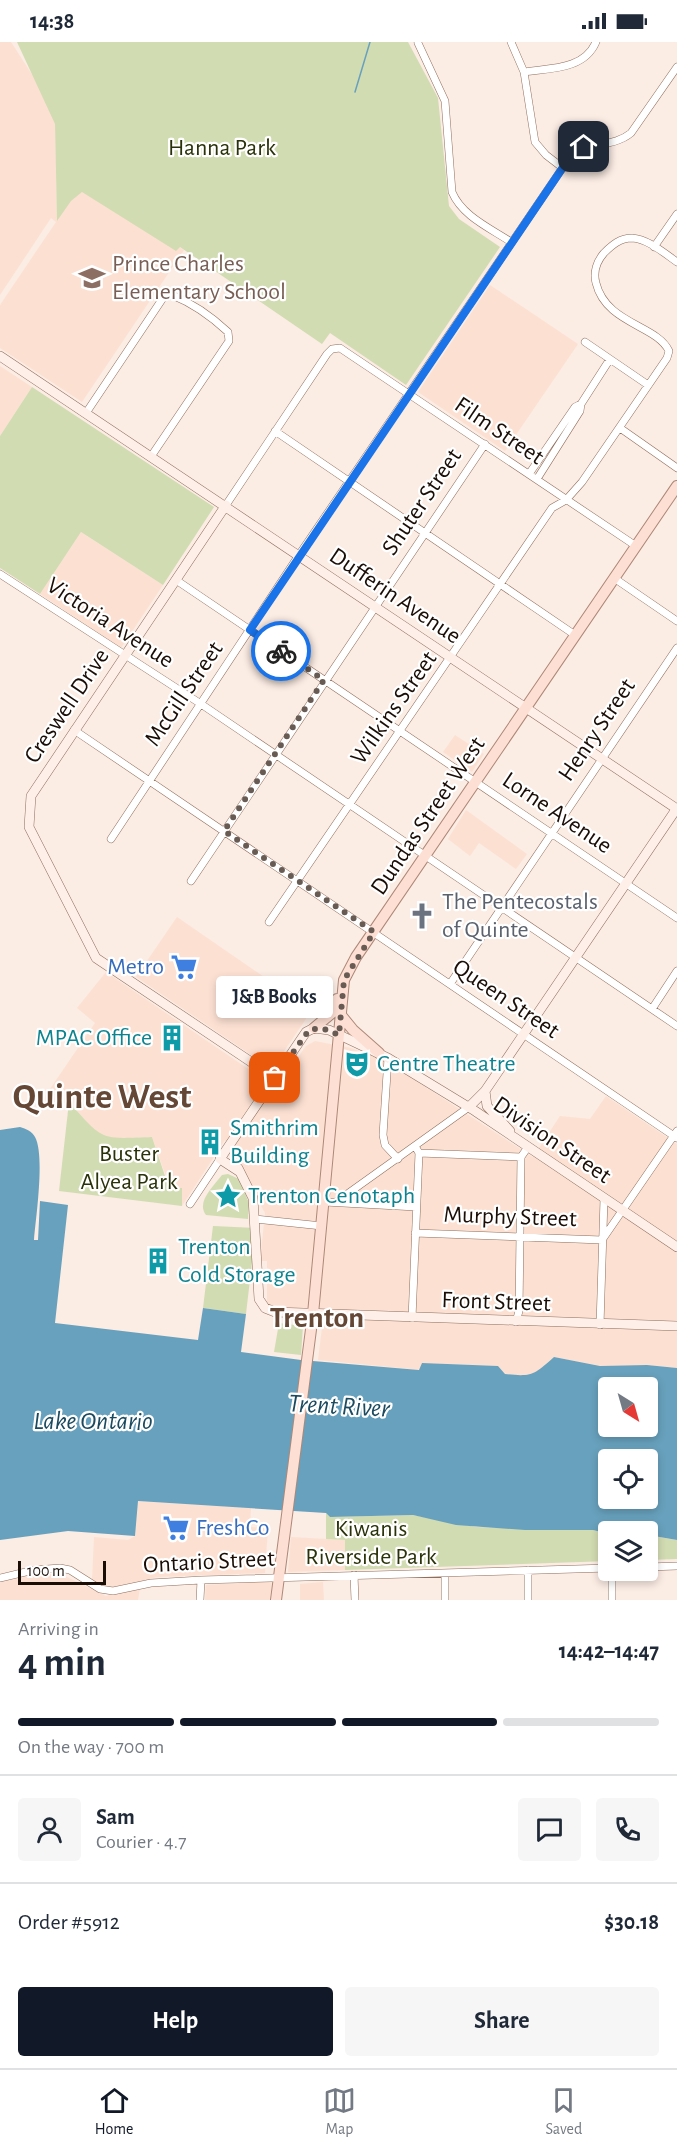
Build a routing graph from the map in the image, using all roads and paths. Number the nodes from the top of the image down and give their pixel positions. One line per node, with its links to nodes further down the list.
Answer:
1 (511, 42): 5 (street)
2 (596, 42): 5 (street)
3 (418, 43): 8 (street)
4 (677, 67): 6 (street, McGill Street)
5 (524, 72): 6 (street)
6 (563, 168): 8 (street, McGill Street)
7 (677, 214): 9 (street)
8 (511, 242): 16 (street, McGill Street)
9 (654, 247): 10 (street); 15 (street, Wilkins Street)
10 (677, 262)
11 (585, 342): 14 (street)
12 (340, 348): 16 (street, Film Street); 20 (street, Creswell Drive)
13 (0, 356): 18 (street, Dufferin Avenue)
14 (610, 359): 15 (street); 17 (street)
15 (648, 385): 19 (street, Wilkins Street)
16 (408, 394): 21 (street, Film Street); 26 (street, McGill Street)
17 (581, 404): 24 (street); 25 (street)
18 (86, 413): 22 (street, Dufferin Avenue); 22 (street)
19 (620, 428): 23 (street); 28 (street, Wilkins Street)
20 (275, 431): 26 (street); 29 (street, Creswell Drive)
21 (485, 444): 24 (street, Film Street); 30 (street, Shuter Street)
22 (152, 455): 29 (street, Dufferin Avenue)
23 (677, 468)
24 (530, 474): 25 (street, Film Street)
25 (537, 479): 28 (street, Film Street)
26 (350, 482): 30 (street); 32 (street, McGill Street)
27 (677, 486): 31 (main road, Dundas Street West)
28 (566, 500): 31 (street, Film Street); 36 (street, Wilkins Street)
29 (226, 505): 32 (street, Dufferin Avenue); 35 (street, Creswell Drive)
30 (425, 532): 36 (street); 37 (street, Shuter Street)
31 (636, 546): 34 (main road, Dundas Street West)
32 (299, 555): 37 (street, Dufferin Avenue); 39 (street, McGill Street)
33 (0, 574): 42 (street, Victoria Avenue)
34 (614, 578): 38 (street); 40 (main road, Dundas Street West)
35 (176, 580): 39 (street, Lorne Avenue); 42 (street, Creswell Drive)
36 (501, 584): 40 (street); 43 (street, Wilkins Street)
37 (375, 605): 43 (street, Dufferin Avenue); 44 (street, Shuter Street)
38 (677, 621)
39 (250, 630): 44 (street, Lorne Avenue); 45 (street, McGill Street)
40 (575, 635): 46 (main road, Dundas Street West)
41 (677, 648): 50 (street, Henry Street)
42 (124, 655): 45 (street, Victoria Avenue); 47 (street, Creswell Drive)
43 (452, 658): 46 (street, Dufferin Avenue); 48 (street, Wilkins Street)
44 (324, 680): 48 (street, Lorne Avenue); 49 (street, Shuter Street)
45 (201, 704): 49 (street, Victoria Avenue); 51 (street, McGill Street)
46 (527, 708): 50 (street, Dufferin Avenue); 52 (main road, Dundas Street West)
47 (75, 730): 51 (street, Queen Street); 77 (street, Creswell Drive)
48 (400, 732): 52 (street, Lorne Avenue); 53 (street, Wilkins Street)
49 (275, 756): 53 (street, Victoria Avenue); 55 (street, Shuter Street)
50 (601, 758): 54 (street, Dufferin Avenue); 56 (street, Henry Street)
51 (150, 780): 55 (street, Queen Street); 57 (street, McGill Street)
52 (476, 782): 56 (street, Lorne Avenue); 58 (main road, Dundas Street West)
53 (351, 805): 58 (street, Victoria Avenue); 60 (street, Wilkins Street)
54 (677, 809): 61 (street)
55 (224, 831): 59 (street, Shuter Street); 60 (street, Queen Street)
56 (551, 833): 61 (street, Lorne Avenue); 62 (street, Henry Street)
57 (111, 839)
58 (426, 856): 62 (street, Victoria Avenue); 65 (main road, Dundas Street West)
59 (191, 881)
60 (299, 881): 64 (street, Wilkins Street); 65 (street, Queen Street)
61 (626, 883): 63 (street, Lorne Avenue); 66 (street)
62 (501, 908): 66 (street, Victoria Avenue); 68 (street, Henry Street)
63 (677, 918)
64 (269, 922)
65 (374, 932): 68 (street, Queen Street); 69 (main road, Dundas Street West)
66 (576, 959): 70 (street, Victoria Avenue); 75 (street)
67 (677, 972): 70 (street)
68 (450, 984): 75 (street, Queen Street)
69 (342, 987): 71 (main road, Dundas Street West); 73 (main road)
70 (652, 1010): 72 (street, Victoria Avenue)
71 (340, 1013): 74 (main road, Dundas Street West); 76 (main road)
72 (677, 1026)
73 (314, 1028): 74 (street, Division Street); 77 (street)
74 (339, 1035): 76 (street, Division Street); 90 (main road, Dundas Street West)
75 (524, 1035): 78 (street); 80 (street, Queen Street)
76 (384, 1056): 79 (street, Division Street); 86 (street)
77 (275, 1078): 83 (street)
78 (485, 1091): 79 (street); 81 (street)
79 (469, 1107): 81 (street, Division Street); 84 (street)
80 (676, 1135): 93 (street)
81 (515, 1138): 82 (street, Division Street)
82 (528, 1147): 85 (street); 89 (street, Division Street)
83 (228, 1148): 87 (street); 88 (street, Front Street)
84 (417, 1150): 85 (street); 86 (street); 92 (street)
85 (521, 1157): 97 (street)
86 (398, 1159): 90 (street)
87 (220, 1160): 88 (street); 91 (street)
88 (240, 1172): 94 (street, Front Street)
89 (604, 1198): 93 (street, Division Street); 98 (street)
90 (330, 1202): 92 (street, Murphy Street); 95 (main road, Dundas Street West)
91 (190, 1204)
92 (416, 1207): 96 (street)
93 (622, 1211): 98 (street); 99 (street, Division Street)
94 (255, 1219): 95 (street); 100 (street, Front Street)
95 (322, 1226): 100 (main road, Dundas Street West)
96 (416, 1233): 97 (street, Murphy Street); 101 (street)
97 (521, 1238): 98 (street, Murphy Street); 102 (street)
98 (602, 1240): 103 (street)
99 (677, 1247)
100 (313, 1314): 101 (street, Front Street); 111 (main road, Dundas Street West)
101 (412, 1318): 102 (street, Front Street)
102 (516, 1322): 103 (street, Front Street)
103 (600, 1325): 104 (street, Front Street)
104 (677, 1326)
105 (677, 1566): 106 (street)
106 (658, 1567)
107 (598, 1569): 108 (street, Ontario Street)
108 (528, 1570): 109 (street, Ontario Street); 119 (street)
109 (445, 1572): 110 (street, Ontario Street); 118 (street)
110 (354, 1575): 111 (street, Ontario Street); 117 (street)
111 (279, 1577): 113 (street, Ontario Street); 116 (main road, Dundas Street West)
112 (0, 1578): 113 (street, Ontario Street)
113 (201, 1580): 115 (street)
114 (611, 1581): 120 (street)
115 (200, 1600)
116 (276, 1600)
117 (355, 1600)
118 (445, 1600)
119 (528, 1600)
120 (612, 1600)

